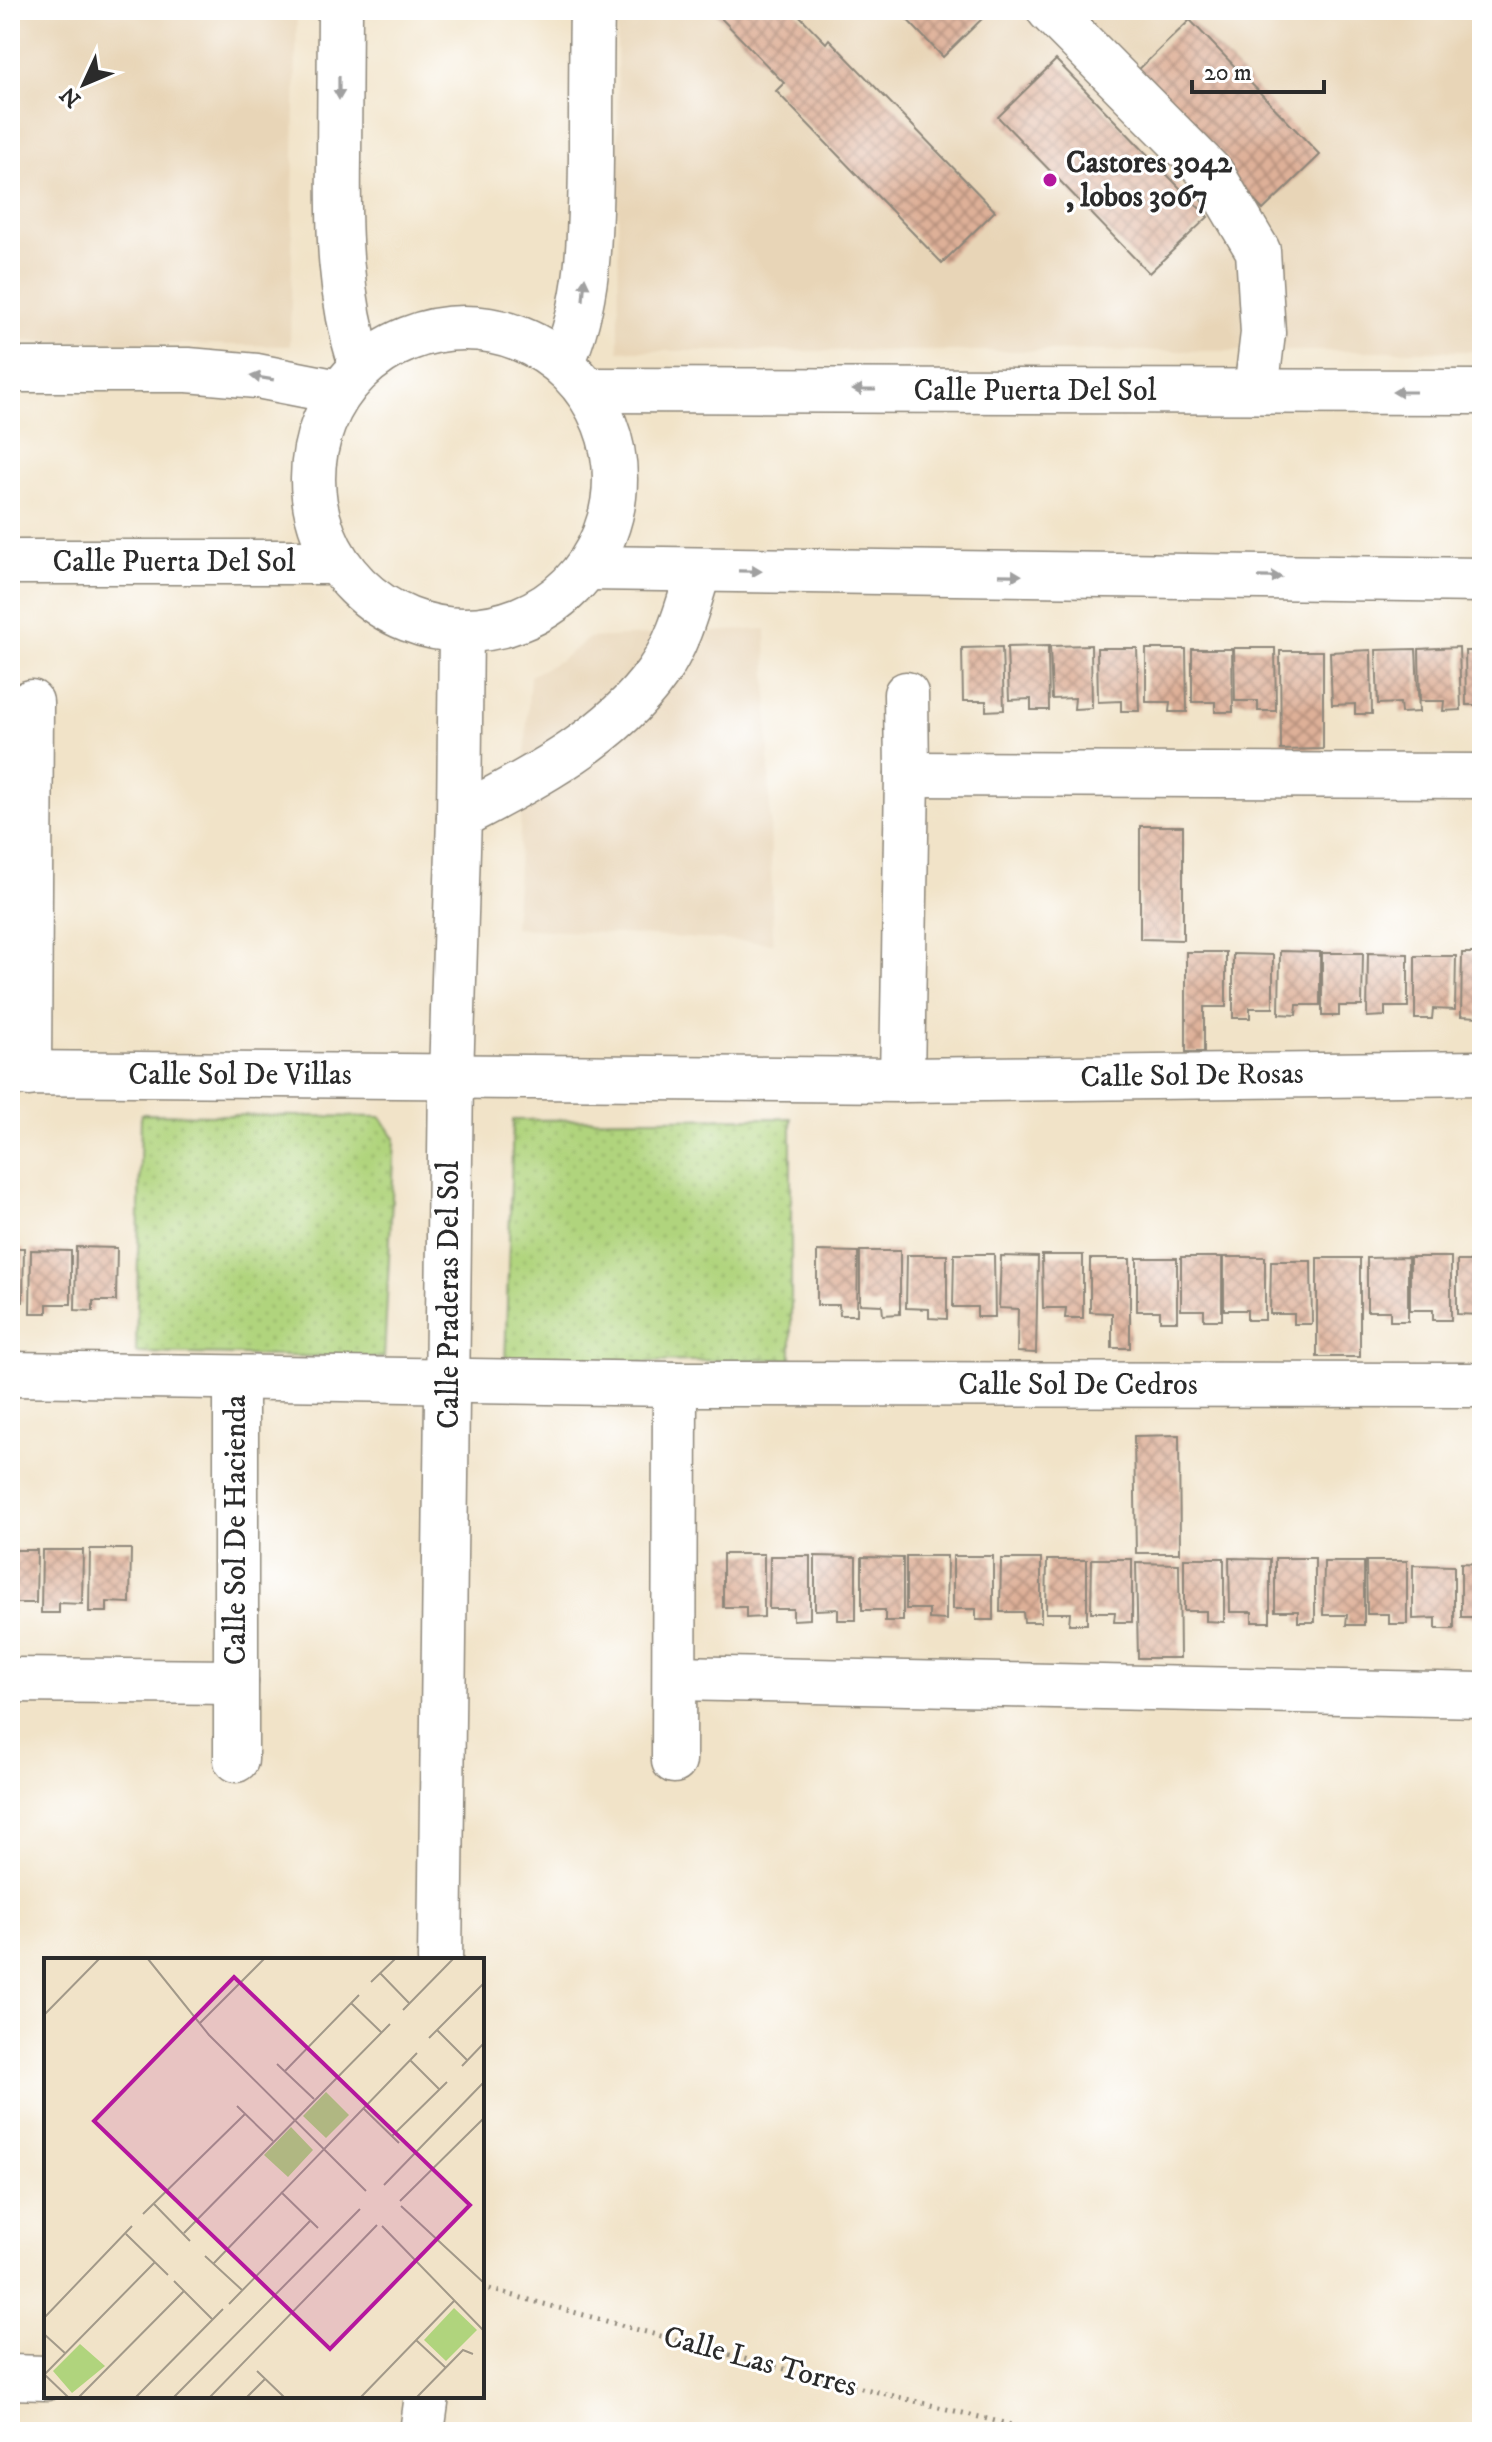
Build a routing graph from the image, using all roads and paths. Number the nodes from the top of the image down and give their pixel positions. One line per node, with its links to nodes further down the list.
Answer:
1 (340, 10): 6 (street, one-way to 6)
2 (592, 10): 5 (street, one-way to 2)
3 (1049, 10): 7 (street)
4 (10, 370): 6 (street, one-way to 4)
5 (575, 377): 6 (street); 7 (street, Calle Puerta Del Sol, one-way to 5); 11 (street)
6 (350, 378): 10 (street)
7 (1256, 391): 8 (street, Calle Puerta Del Sol, one-way to 7)
8 (1482, 392)
9 (10, 562): 10 (street, Calle Puerta Del Sol)
10 (337, 562): 14 (street)
11 (588, 568): 12 (street); 14 (street)
12 (699, 570): 13 (street, one-way to 13); 20 (street)
13 (1482, 580)
14 (461, 631): 20 (street, Calle Praderas Del Sol)
15 (906, 694): 18 (street)
16 (31, 702): 17 (street, Calle Sol De Villas)
17 (20, 772): 22 (street, Calle Sol De Villas)
18 (907, 774): 19 (street); 24 (street)
19 (1482, 776)
20 (459, 817): 23 (street, Calle Praderas Del Sol)
21 (1482, 1073): 24 (street, Calle Sol De Rosas)
22 (20, 1074): 23 (street, Calle Sol De Villas)
23 (451, 1076): 24 (street, Calle Sol De Rosas); 27 (street, Calle Praderas Del Sol)
24 (902, 1080)
25 (10, 1374): 26 (street, Calle Sol De Hacienda)
26 (236, 1378): 27 (street, Calle Sol De Hacienda); 32 (street, Calle Sol De Hacienda)
27 (449, 1381): 28 (street, Calle Sol De Cedros); 36 (street, Calle Praderas Del Sol)
28 (675, 1384): 29 (street, Calle Sol De Cedros); 30 (street)
29 (1482, 1385)
30 (675, 1678): 33 (street); 35 (street)
31 (10, 1680): 32 (street, Calle Sol De Hacienda)
32 (236, 1682): 34 (street, Calle Sol De Hacienda)
33 (1482, 1695)
34 (236, 1760)
35 (674, 1761)
36 (440, 1958)
37 (484, 2288): 42 (path, Calle Las Torres)
38 (10, 2377): 39 (street)
39 (44, 2378)
40 (427, 2398): 41 (street)
41 (422, 2432)
42 (1040, 2432)

